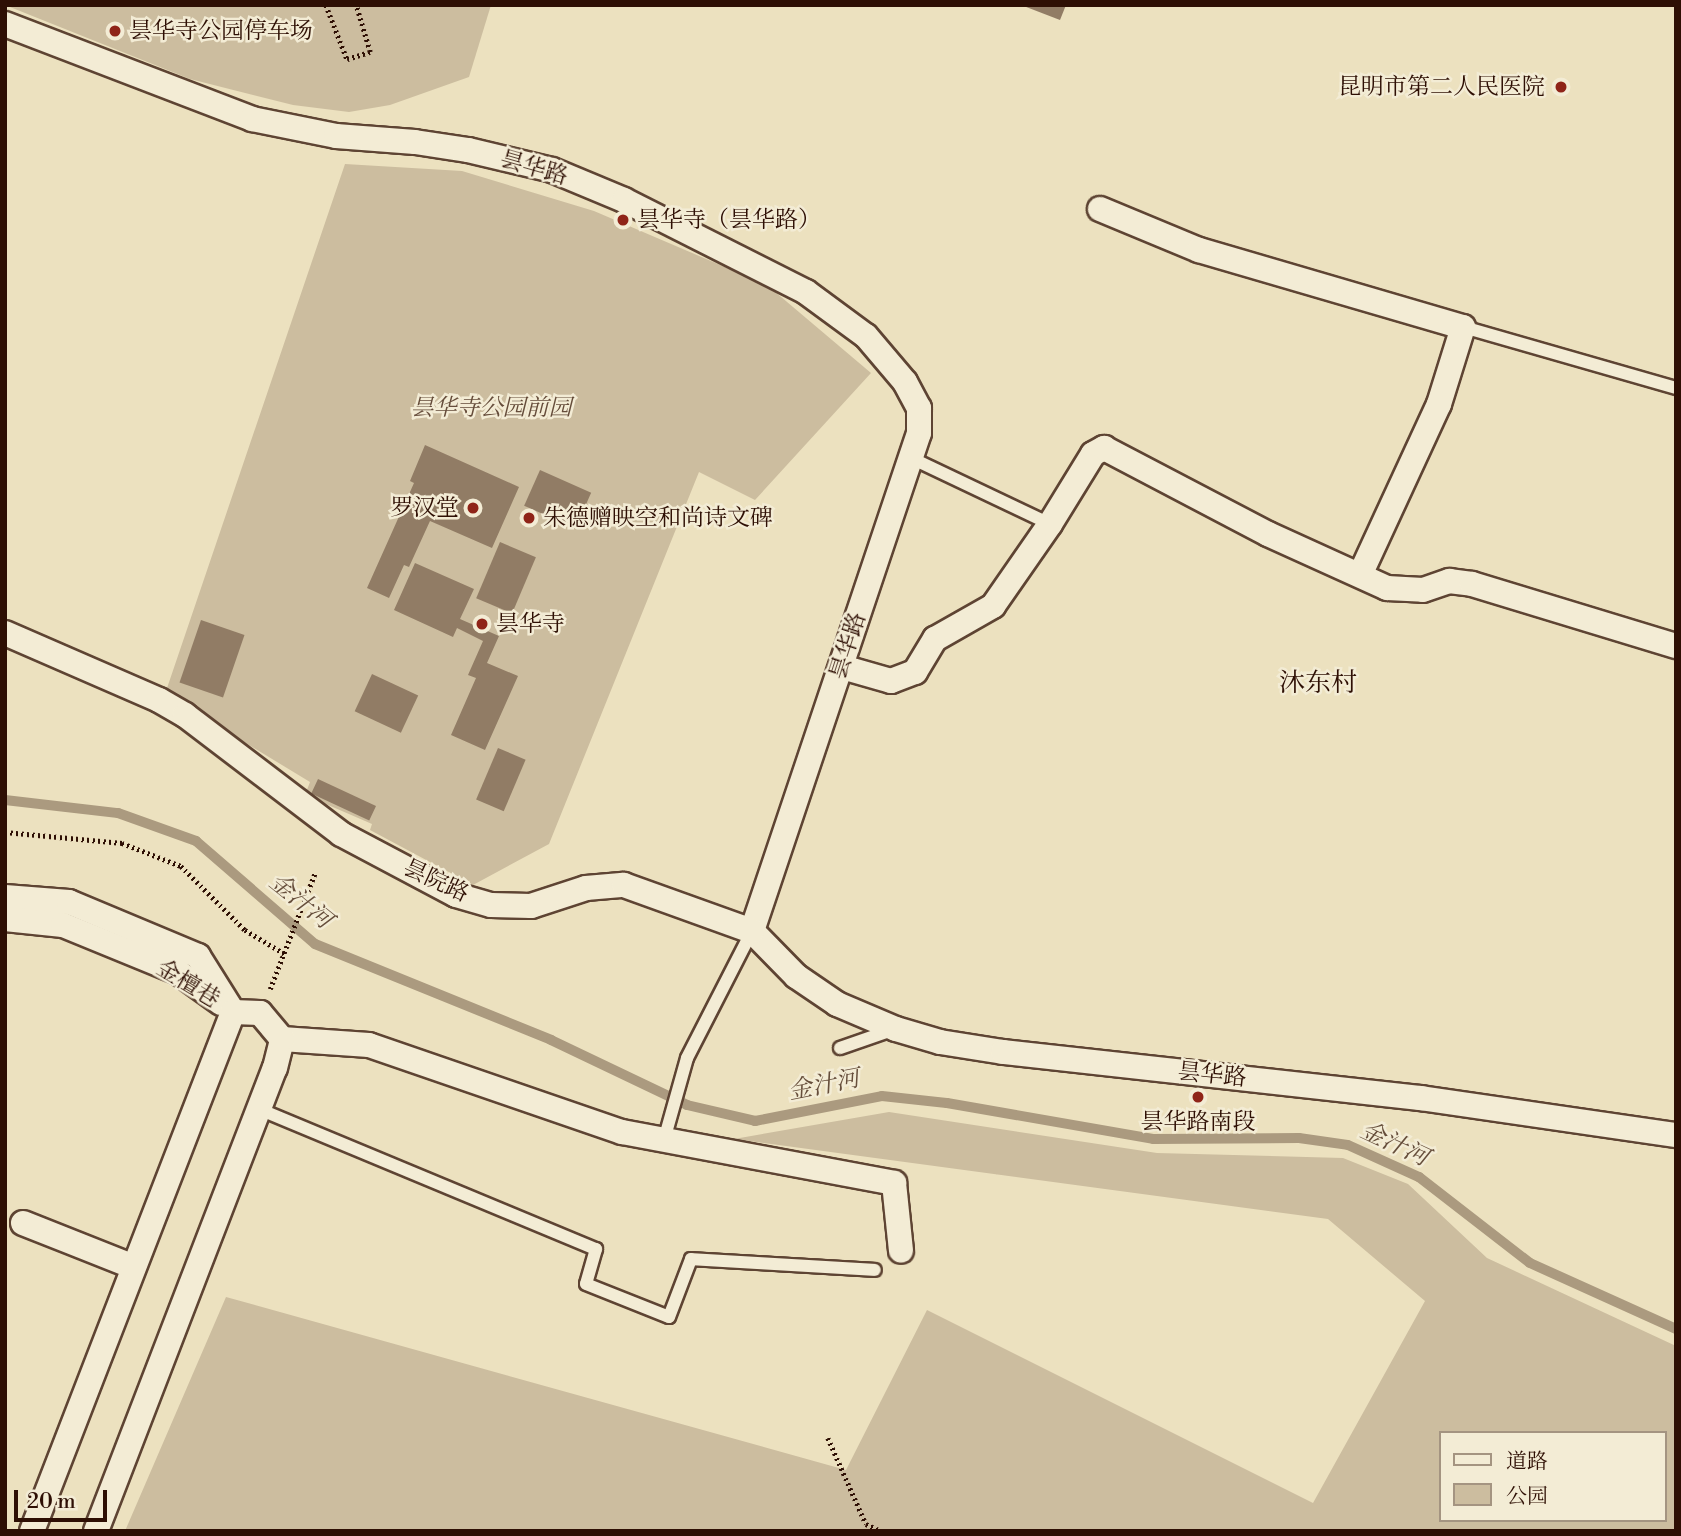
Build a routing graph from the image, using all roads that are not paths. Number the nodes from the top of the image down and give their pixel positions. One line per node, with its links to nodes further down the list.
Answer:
1 (5, 24): 5 (street, 昙华路)
2 (1100, 209): 3 (street)
3 (1462, 327): 4 (lane); 7 (street)
4 (1676, 388)
5 (911, 458): 6 (lane); 10 (street, 昙华路)
6 (1050, 524): 7 (street); 10 (street)
7 (1360, 575): 9 (street)
8 (5, 633): 13 (street, 昙院路)
9 (1676, 646)
10 (842, 667): 13 (street, 昙华路)
11 (5, 897): 14 (street, 金檀巷)
12 (5, 919): 14 (street, 金檀巷)
13 (752, 931): 15 (street, 昙华路); 20 (lane)
14 (233, 1012): 16 (street); 23 (street)
15 (896, 1029): 17 (lane); 19 (street, 昙华路)
16 (282, 1039): 18 (street); 20 (street)
17 (841, 1048)
18 (259, 1109): 24 (lane); 26 (street)
19 (1676, 1135)
20 (664, 1140): 22 (street)
21 (23, 1223): 23 (street)
22 (901, 1251)
23 (134, 1267): 25 (street)
24 (875, 1270)
25 (32, 1531)
26 (96, 1531)

